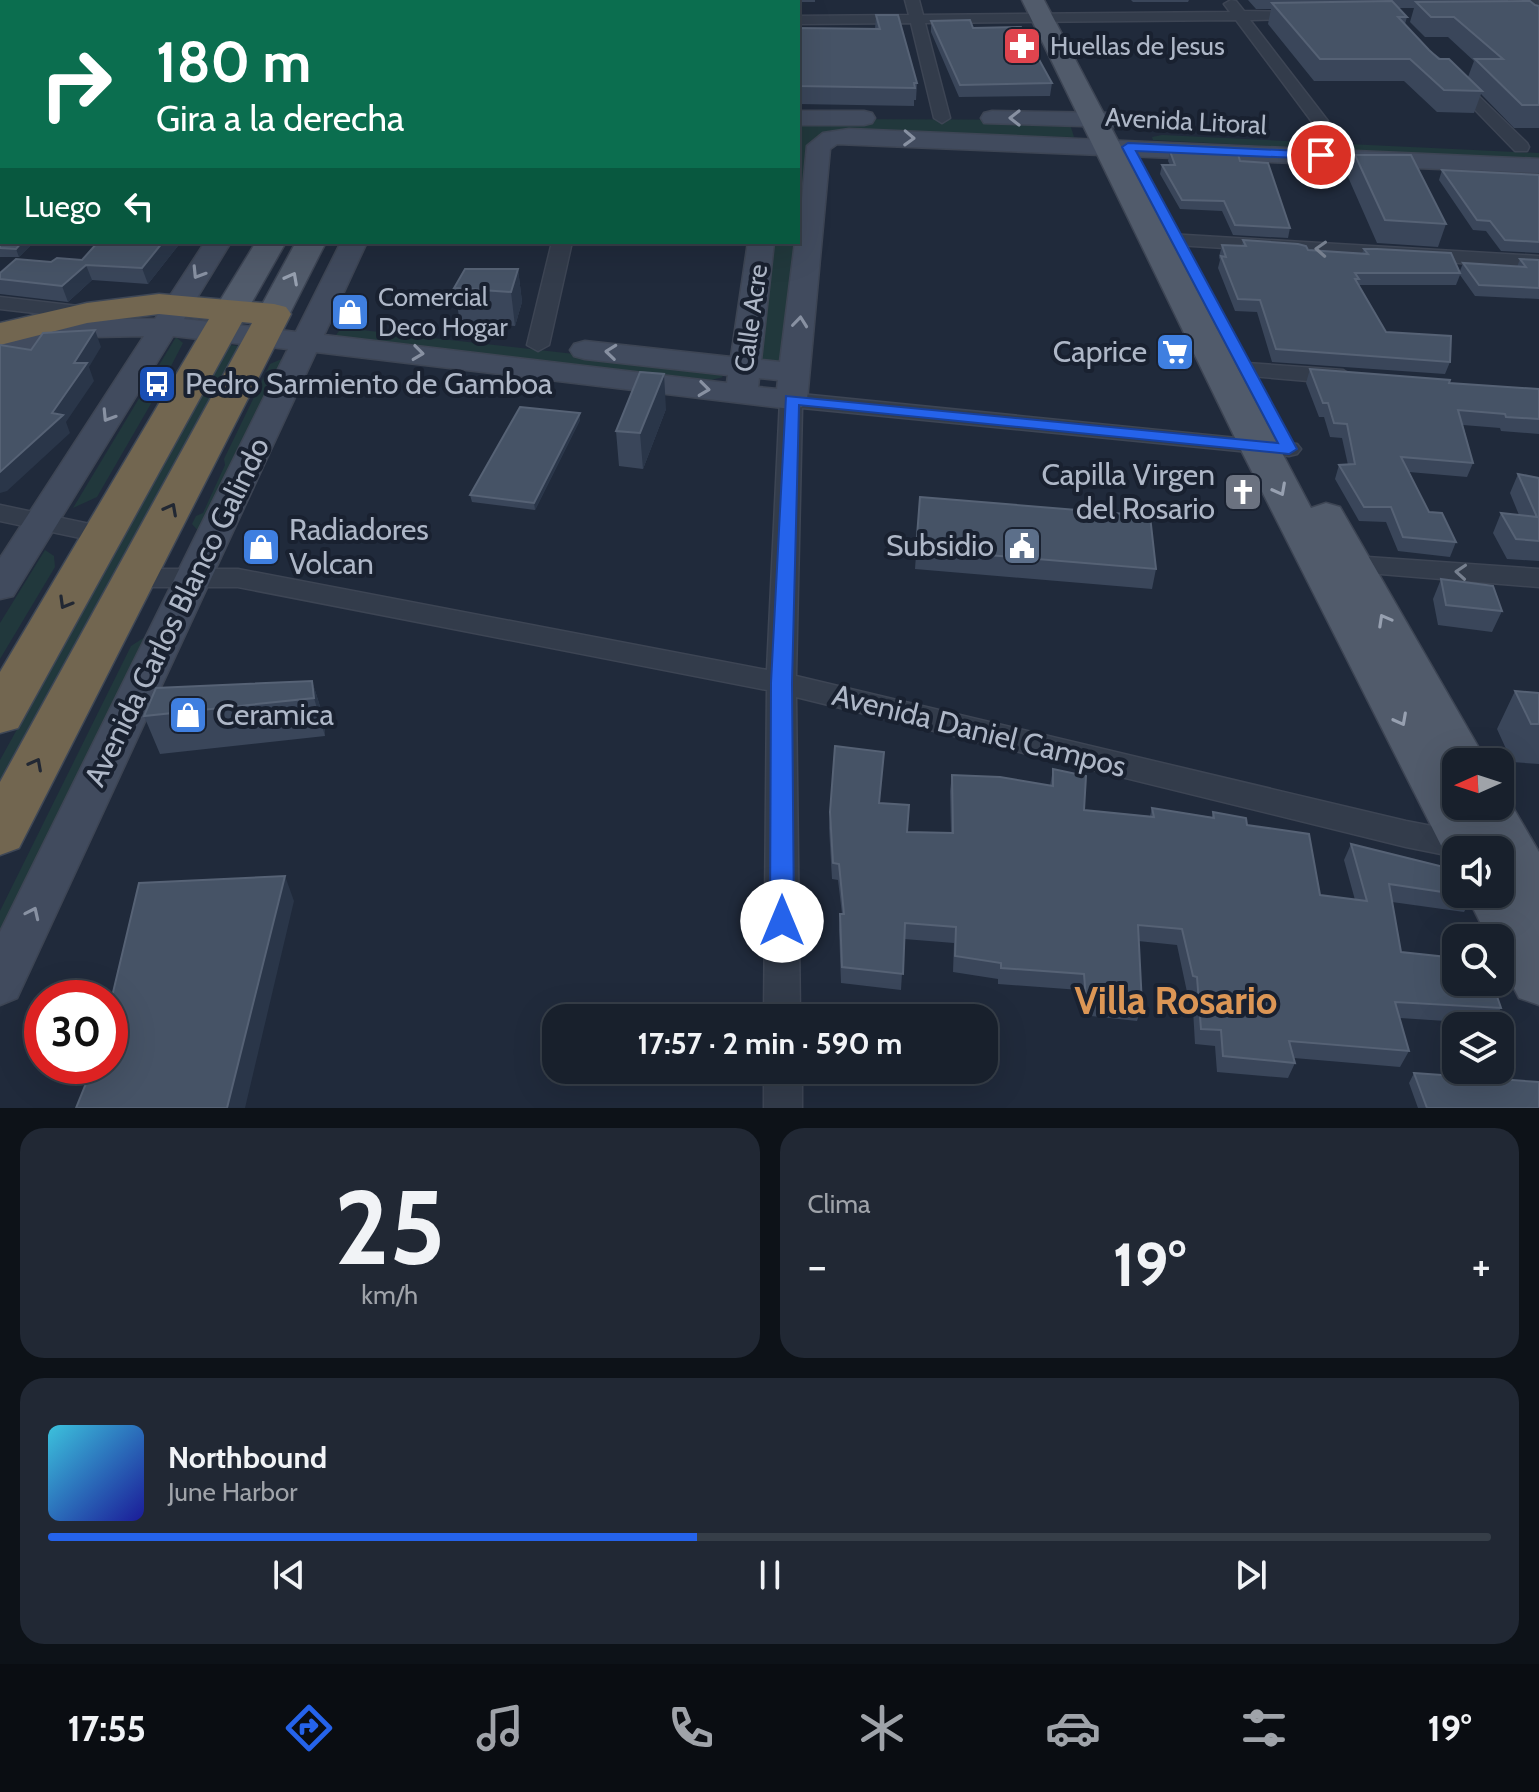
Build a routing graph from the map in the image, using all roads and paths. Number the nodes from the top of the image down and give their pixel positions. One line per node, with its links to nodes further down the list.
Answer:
1 (1228, 0): 9 (street)
2 (1530, 0): 3 (street)
3 (1539, 8)
4 (1046, 10): 6 (street); 9 (street); 15 (main road)
5 (800, 11): 6 (street)
6 (915, 11): 11 (street); 14 (street)
7 (1515, 14): 8 (street)
8 (1539, 14)
9 (1239, 15): 10 (street); 17 (street)
10 (1315, 15)
11 (800, 20)
12 (1445, 70): 18 (street)
13 (800, 118): 14 (street, Avenida Litoral)
14 (958, 118): 15 (street, Avenida Litoral, one-way to 14)
15 (1112, 132): 16 (street, Avenida Litoral, one-way to 15); 17 (street, Avenida Litoral); 19 (street, Avenida Litoral); 20 (main road)
16 (831, 138): 40 (street, Calle Acre, one-way to 16)
17 (1333, 138): 18 (street, Avenida Litoral)
18 (1530, 148)
19 (1539, 166)
20 (1164, 240): 27 (street, one-way to 20); 37 (main road); 41 (main road)
21 (217, 244): 30 (street, one-way to 30)
22 (270, 244): 31 (main road)
23 (310, 244): 32 (main road, Avenida Carlos Blanco Galindo, one-way to 23)
24 (353, 244): 33 (street, Avenida Carlos Blanco Galindo)
25 (562, 244): 35 (street)
26 (761, 244): 39 (street, Calle Acre)
27 (1539, 262)
28 (0, 303): 29 (street)
29 (87, 313): 30 (highway); 34 (highway)
30 (172, 315): 31 (highway); 36 (street); 43 (street, one-way to 43)
31 (226, 320): 32 (highway); 44 (highway)
32 (268, 325): 33 (street); 46 (highway, Avenida Carlos Blanco Galindo, one-way to 32)
33 (313, 329): 35 (street); 39 (street, one-way to 39); 47 (street, Avenida Carlos Blanco Galindo)
34 (0, 334)
35 (538, 345): 39 (street, one-way to 35)
36 (0, 350)
37 (1247, 370): 38 (street); 41 (main road)
38 (1370, 379)
39 (743, 380): 40 (street)
40 (793, 386): 41 (street); 50 (street, Calle Acre)
41 (1274, 448): 45 (main road); 54 (main road, one-way to 54)
42 (0, 513): 43 (street)
43 (42, 522): 44 (street); 49 (street)
44 (104, 535): 51 (highway, one-way to 51)
45 (1353, 565): 48 (street, one-way to 45); 52 (main road, one-way to 45)
46 (134, 578): 47 (street, Avenida Daniel Campos); 53 (highway, Avenida Carlos Blanco Galindo, one-way to 46)
47 (192, 578): 50 (street, Avenida Daniel Campos); 60 (street, Avenida Carlos Blanco Galindo, one-way to 47)
48 (1539, 578)
49 (0, 587)
50 (781, 683): 55 (street, Avenida Daniel Campos); 61 (street, Calle Acre)
51 (0, 715)
52 (1454, 748)
53 (0, 833)
54 (1487, 836)
55 (1442, 841)
56 (1514, 873): 57 (main road)
57 (1539, 901)
58 (1514, 907): 59 (main road)
59 (1539, 980)
60 (0, 983)
61 (782, 1004)
62 (783, 1084): 63 (street)
63 (783, 1108)

